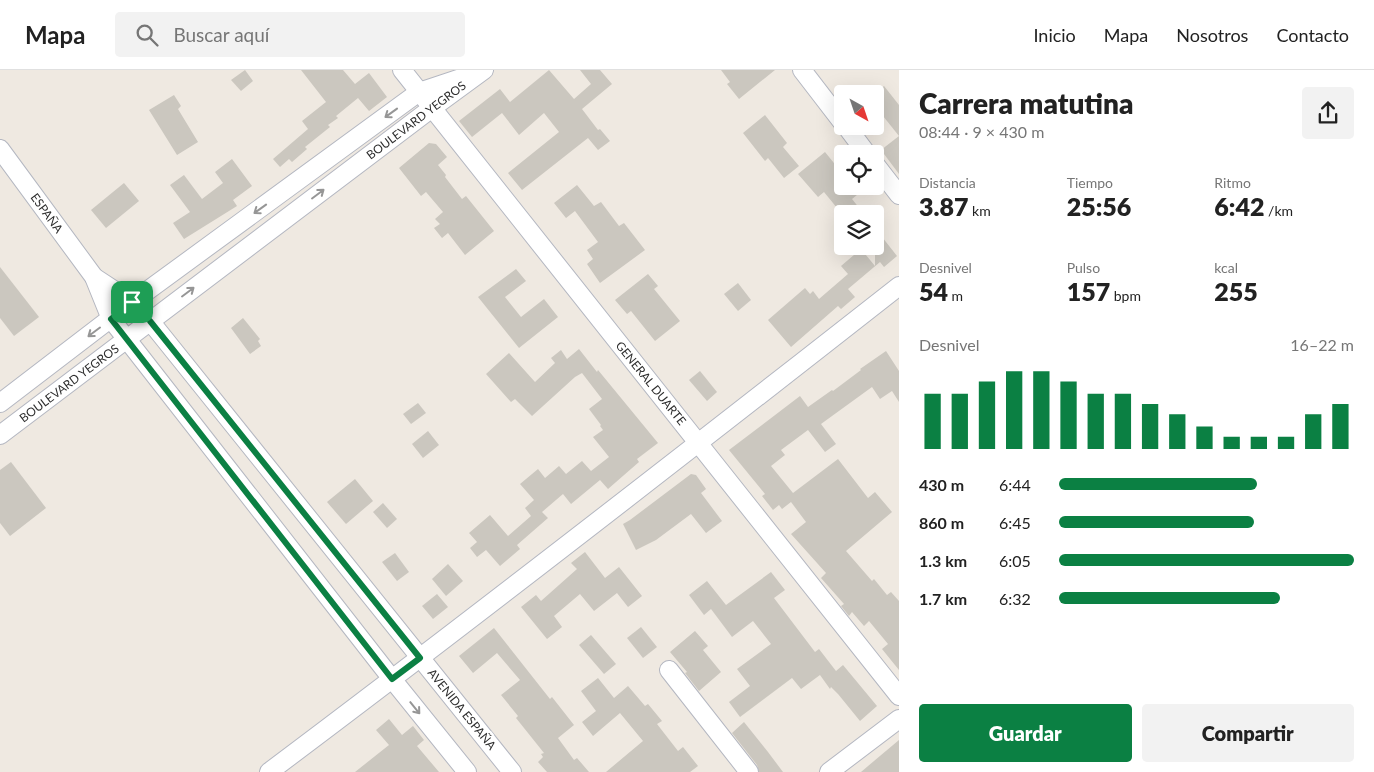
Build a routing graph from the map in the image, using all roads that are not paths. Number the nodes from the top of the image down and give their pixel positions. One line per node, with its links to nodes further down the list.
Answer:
1 (402, 70): 4 (street, GENERAL DUARTE)
2 (802, 70): 6 (street)
3 (483, 71): 4 (street, BOULEVARD YEGROS); 5 (street, BOULEVARD YEGROS)
4 (419, 92): 5 (street, GENERAL DUARTE); 12 (street, BOULEVARD YEGROS, one-way to 12)
5 (432, 108): 14 (street, BOULEVARD YEGROS, one-way to 5); 18 (street, GENERAL DUARTE)
6 (834, 112)
7 (0, 149): 10 (street, ESPAÑA)
8 (884, 176): 9 (street)
9 (899, 195)
10 (94, 277): 12 (street, AVENIDA ESPAÑA); 13 (street)
11 (899, 286): 18 (street)
12 (132, 302): 13 (street, BOULEVARD YEGROS); 14 (street, AVENIDA ESPAÑA)
13 (111, 319): 15 (street); 16 (street, BOULEVARD YEGROS, one-way to 16)
14 (150, 321): 15 (street, BOULEVARD YEGROS); 19 (street, AVENIDA ESPAÑA)
15 (127, 339): 17 (street, BOULEVARD YEGROS); 21 (street)
16 (0, 403)
17 (0, 435)
18 (699, 443): 19 (street); 22 (street, GENERAL DUARTE)
19 (420, 658): 21 (street); 26 (street, AVENIDA ESPAÑA)
20 (669, 670): 27 (street)
21 (392, 679): 24 (street); 25 (street, one-way to 25)
22 (899, 696)
23 (899, 719): 28 (street)
24 (268, 772)
25 (467, 772)
26 (512, 772)
27 (749, 772)
28 (829, 772)

